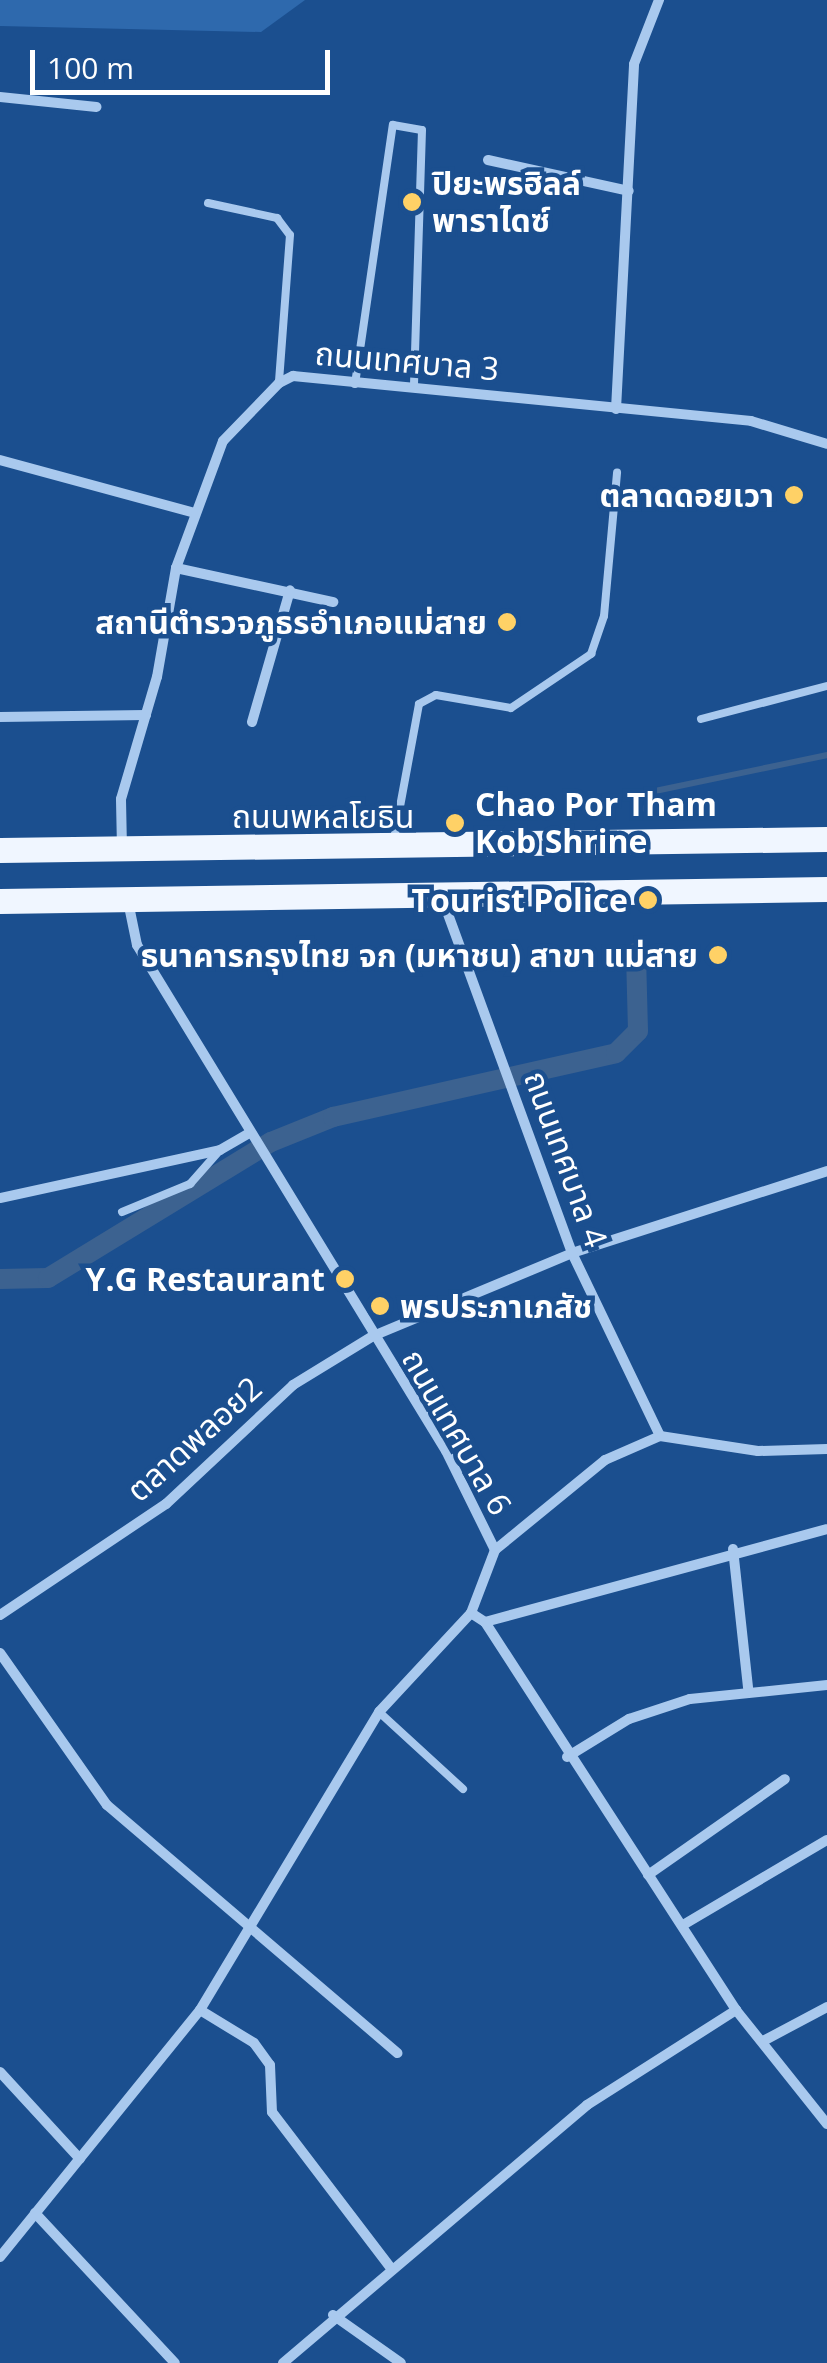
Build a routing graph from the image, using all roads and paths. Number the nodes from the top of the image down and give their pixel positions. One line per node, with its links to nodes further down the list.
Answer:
1 (660, 0): 5 (street)
2 (0, 97): 3 (street)
3 (96, 106)
4 (488, 160): 5 (street)
5 (629, 191): 10 (street)
6 (208, 203): 7 (lane)
7 (279, 382): 8 (street, ถนนเทศบาล 3); 14 (street, ถนนเทศบาล 3)
8 (355, 384): 9 (street, ถนนเทศบาล 3); 9 (lane)
9 (414, 388): 10 (street, ถนนเทศบาล 3)
10 (616, 409): 11 (street, ถนนเทศบาล 3)
11 (827, 444)
12 (0, 460): 14 (street)
13 (618, 473): 24 (lane)
14 (194, 512): 15 (street, ถนนเทศบาล 3)
15 (176, 568): 16 (street); 19 (street, ถนนเทศบาล 3)
16 (290, 590): 17 (street); 22 (street)
17 (333, 602)
18 (827, 686): 21 (lane)
19 (146, 715): 20 (street); 25 (street, ถนนเทศบาล 3)
20 (0, 716)
21 (701, 720)
22 (252, 722)
23 (827, 839): 24 (main road, ถนนพหลโยธิน)
24 (393, 848): 25 (main road, ถนนพหลโยธิน); 28 (main road)
25 (122, 849): 26 (main road, ถนนพหลโยธิน)
26 (0, 850)
27 (827, 889): 29 (main road)
28 (390, 894): 29 (main road); 30 (main road)
29 (440, 894): 37 (street, ถนนเทศบาล 4)
30 (128, 900): 31 (main road); 32 (street, ถนนเทศบาล 6)
31 (0, 901)
32 (249, 1134): 33 (street); 38 (street, ถนนเทศบาล 6)
33 (220, 1150): 35 (street); 36 (lane)
34 (827, 1171): 37 (street, ตลาดพลอย2)
35 (0, 1198)
36 (122, 1212)
37 (572, 1252): 38 (street, ตลาดพลอย2); 39 (street, ถนนเทศบาล 4)
38 (372, 1336): 42 (street, ถนนเทศบาล 6); 45 (street, ตลาดพลอย2)
39 (660, 1436): 40 (street); 42 (street)
40 (827, 1449)
41 (827, 1530): 43 (street)
42 (495, 1550): 44 (street, ถนนเทศบาล 6)
43 (733, 1550): 46 (street); 49 (street)
44 (470, 1613): 46 (street); 50 (street, ถนนเทศบาล 6)
45 (0, 1615)
46 (486, 1622): 51 (street)
47 (0, 1653): 56 (street)
48 (827, 1685): 49 (street)
49 (748, 1688): 51 (street)
50 (379, 1712): 53 (lane); 56 (street, ถนนเทศบาล 6)
51 (568, 1757): 55 (street)
52 (785, 1779): 55 (street)
53 (463, 1790)
54 (827, 1840): 57 (street)
55 (648, 1875): 57 (street)
56 (244, 1924): 59 (street, ถนนเทศบาล 6); 62 (street)
57 (683, 1925): 60 (street)
58 (827, 2006): 61 (street)
59 (200, 2010): 67 (street, ถนนเทศบาล 6); 70 (street)
60 (736, 2010): 61 (street); 70 (street)
61 (764, 2040): 65 (street)
62 (397, 2053)
63 (0, 2072): 67 (street)
64 (827, 2100): 65 (street)
65 (812, 2101): 66 (street)
66 (827, 2124)
67 (80, 2159): 68 (street, ถนนเทศบาล 6)
68 (36, 2214): 69 (street, ถนนเทศบาล 6); 72 (street)
69 (0, 2257)
70 (390, 2267): 71 (street)
71 (333, 2315): 73 (street); 74 (street)
72 (175, 2363)
73 (283, 2363)
74 (401, 2363)

